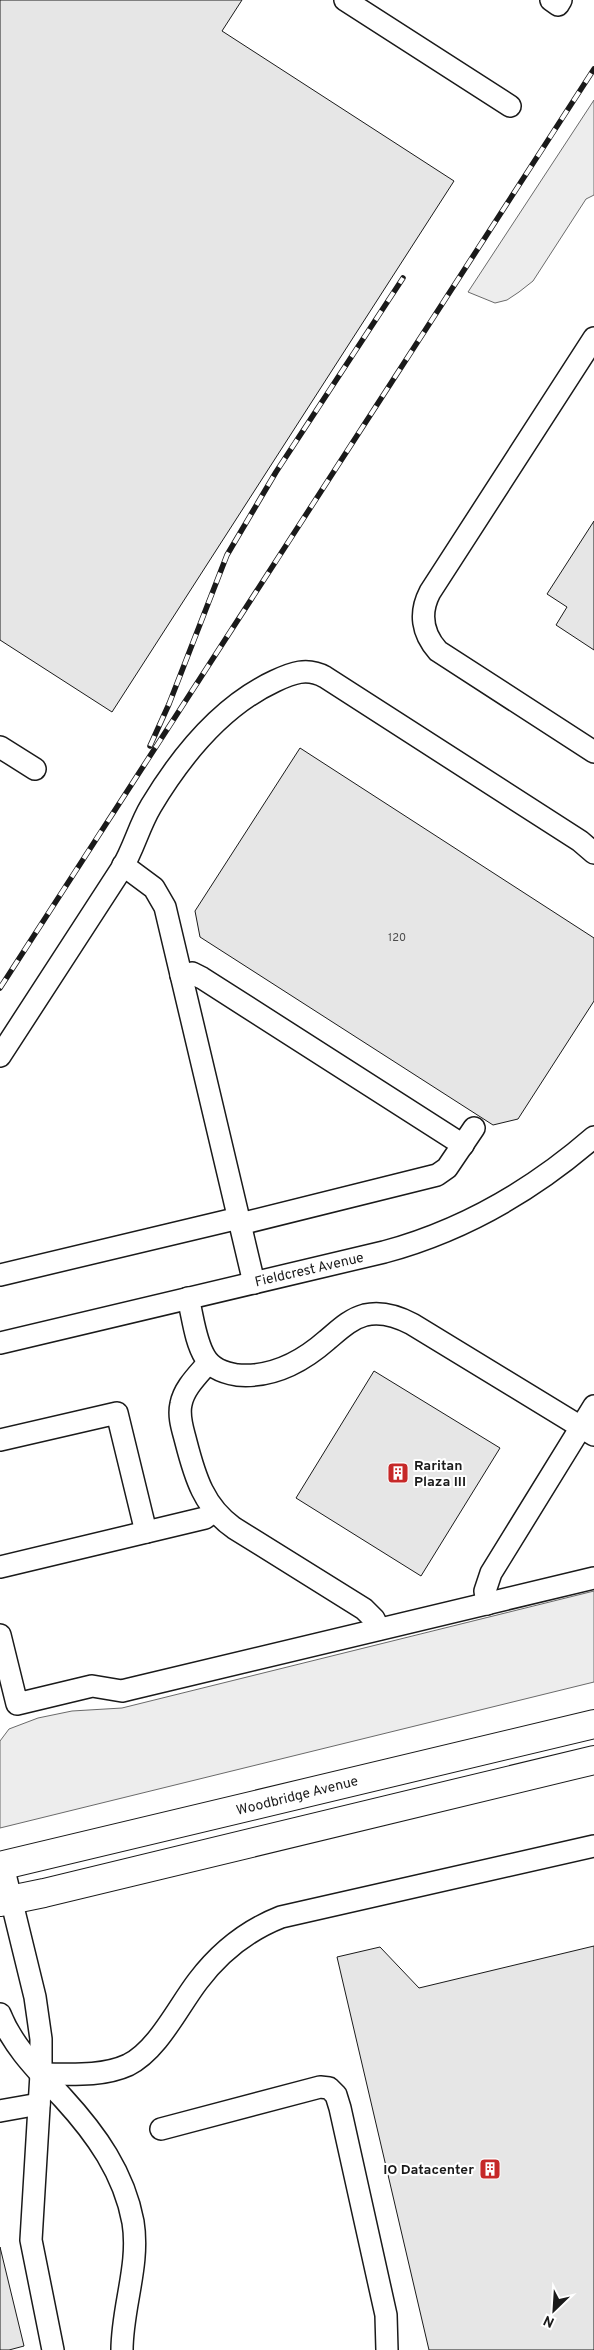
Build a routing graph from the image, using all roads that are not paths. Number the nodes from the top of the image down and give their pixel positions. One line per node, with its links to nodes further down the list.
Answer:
1 (345, 0): 4 (street)
2 (551, 0): 3 (street)
3 (561, 0)
4 (510, 106)
5 (594, 338): 7 (street)
6 (0, 747): 8 (street)
7 (594, 752)
8 (35, 769)
9 (594, 853): 10 (street)
10 (123, 865): 11 (street); 12 (street)
11 (181, 974): 14 (street); 14 (street)
12 (0, 1056)
13 (591, 1146): 16 (street, Fieldcrest Avenue)
14 (239, 1221): 15 (street); 16 (street)
15 (0, 1275)
16 (254, 1282): 17 (street, Fieldcrest Avenue)
17 (188, 1298): 18 (street, Fieldcrest Avenue); 19 (street)
18 (0, 1343)
19 (208, 1363): 21 (street); 23 (street)
20 (594, 1406): 21 (street)
21 (587, 1431): 27 (street)
22 (0, 1440): 24 (street)
23 (214, 1511): 24 (street); 28 (street)
24 (146, 1532): 25 (street)
25 (0, 1567)
26 (594, 1578): 27 (street)
27 (487, 1604): 28 (street)
28 (379, 1629): 29 (street)
29 (0, 1635)
30 (594, 1724): 33 (main road, Woodbridge Avenue)
31 (594, 1760): 34 (main road)
32 (594, 1846): 36 (street)
33 (1, 1866): 34 (street)
34 (5, 1900): 36 (street)
35 (0, 2014): 36 (street)
36 (42, 2074): 37 (street); 41 (street)
37 (39, 2104): 38 (street); 40 (street)
38 (0, 2110)
39 (161, 2128): 42 (street)
40 (53, 2350)
41 (122, 2350)
42 (388, 2350)

